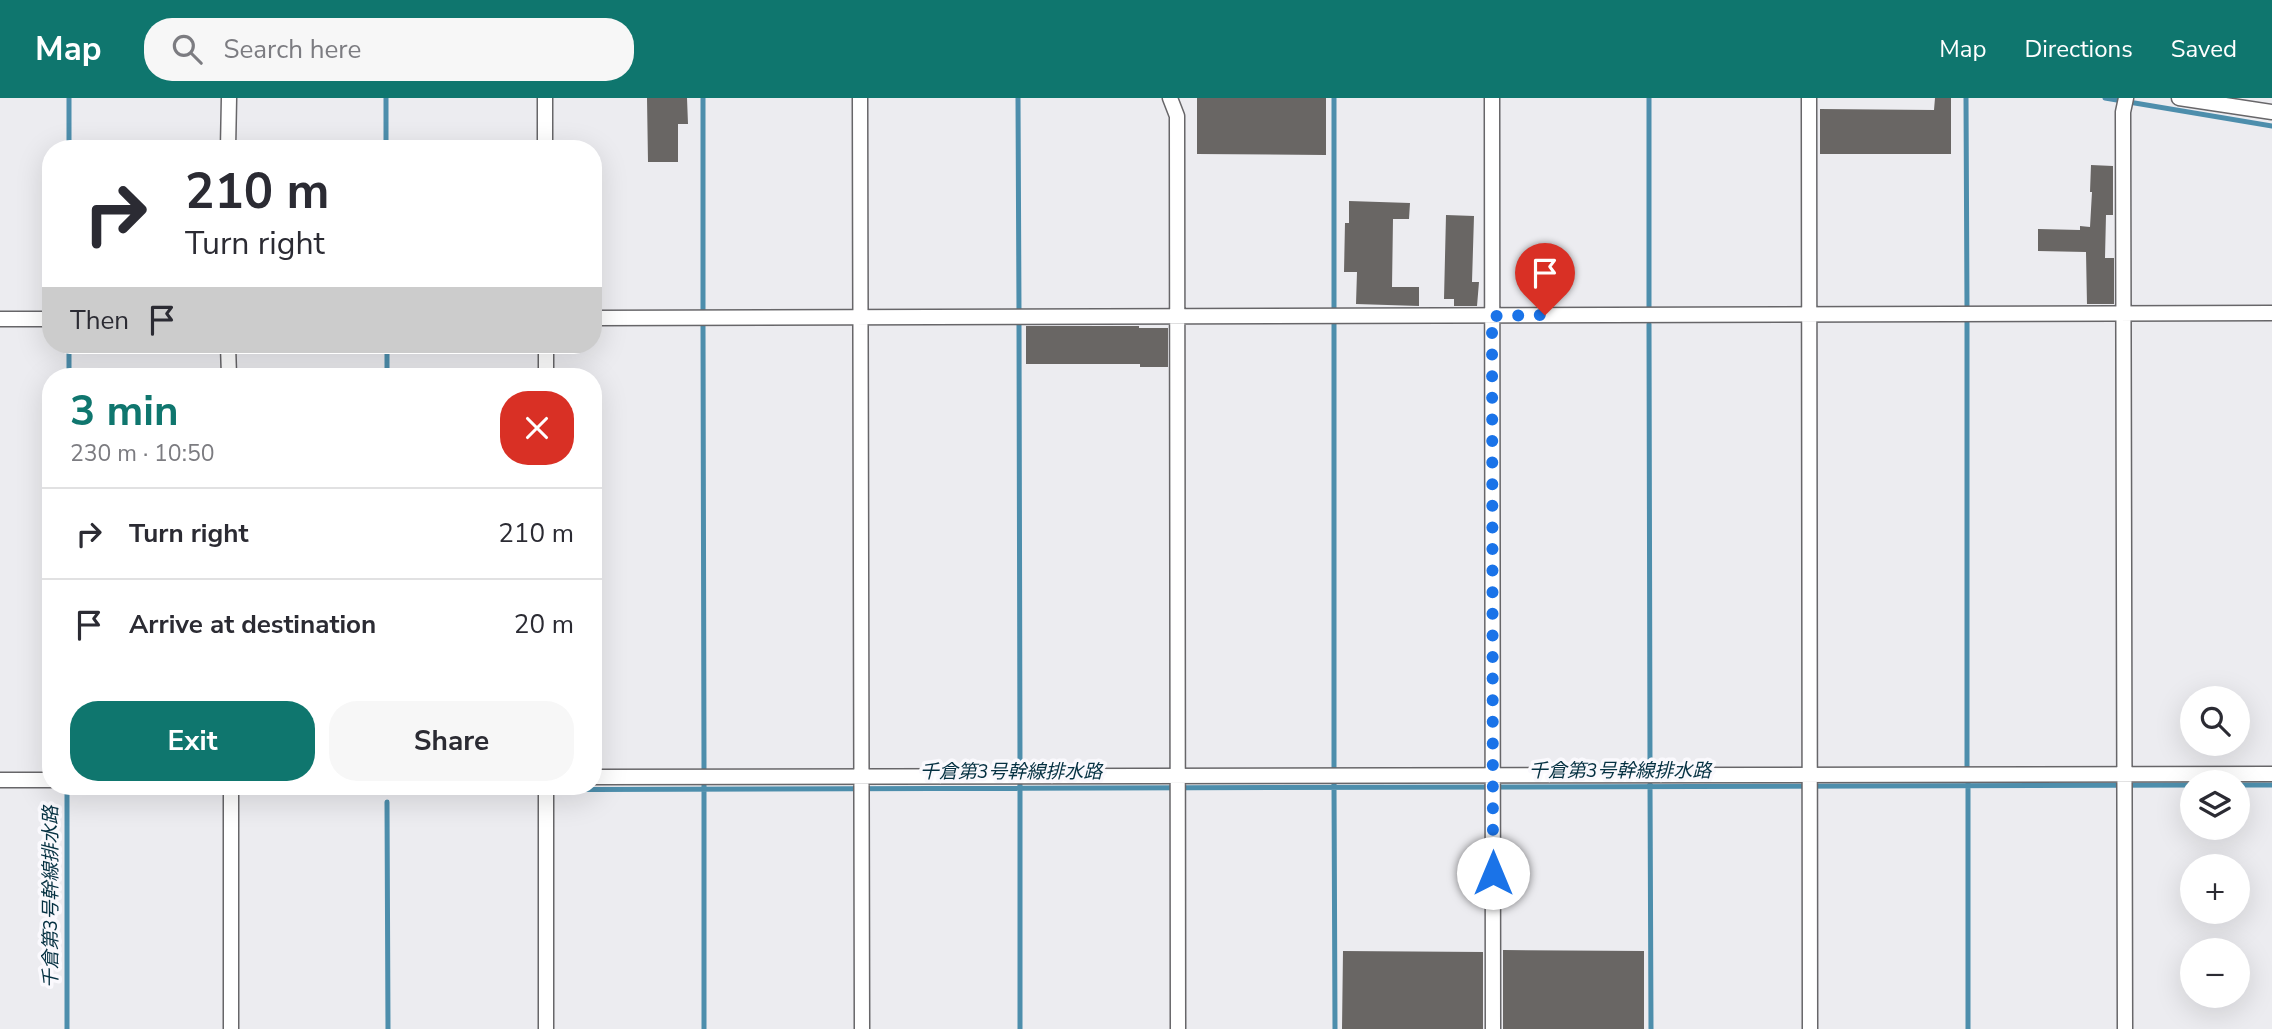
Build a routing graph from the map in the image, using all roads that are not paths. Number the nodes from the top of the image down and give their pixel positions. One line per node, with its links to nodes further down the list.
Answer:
1 (229, 98): 10 (street)
2 (545, 98): 11 (street)
3 (860, 98): 18 (street)
4 (1170, 98): 16 (street)
5 (1492, 98): 15 (street)
6 (1809, 98): 13 (street)
7 (2179, 98): 9 (street)
8 (2124, 105): 14 (street)
9 (2266, 107)
10 (229, 140)
11 (545, 140)
12 (2272, 313): 14 (street)
13 (1808, 314): 14 (street); 15 (street); 27 (street)
14 (2124, 314): 26 (street)
15 (1492, 316): 16 (street); 29 (street)
16 (1176, 317): 18 (street); 23 (street)
17 (602, 318): 18 (street)
18 (860, 318): 28 (street)
19 (0, 319): 20 (street)
20 (42, 319)
21 (2272, 774): 26 (street)
22 (602, 776): 28 (street)
23 (1178, 778): 28 (street); 29 (street); 35 (street)
24 (0, 780): 25 (street)
25 (42, 780)
26 (2125, 782): 27 (street); 38 (street)
27 (1809, 783): 29 (street); 37 (street)
28 (861, 784): 34 (street)
29 (1493, 784): 36 (street)
30 (230, 795): 32 (street)
31 (546, 795): 33 (street)
32 (231, 1029)
33 (546, 1029)
34 (862, 1029)
35 (1178, 1029)
36 (1493, 1029)
37 (1810, 1029)
38 (2125, 1029)

